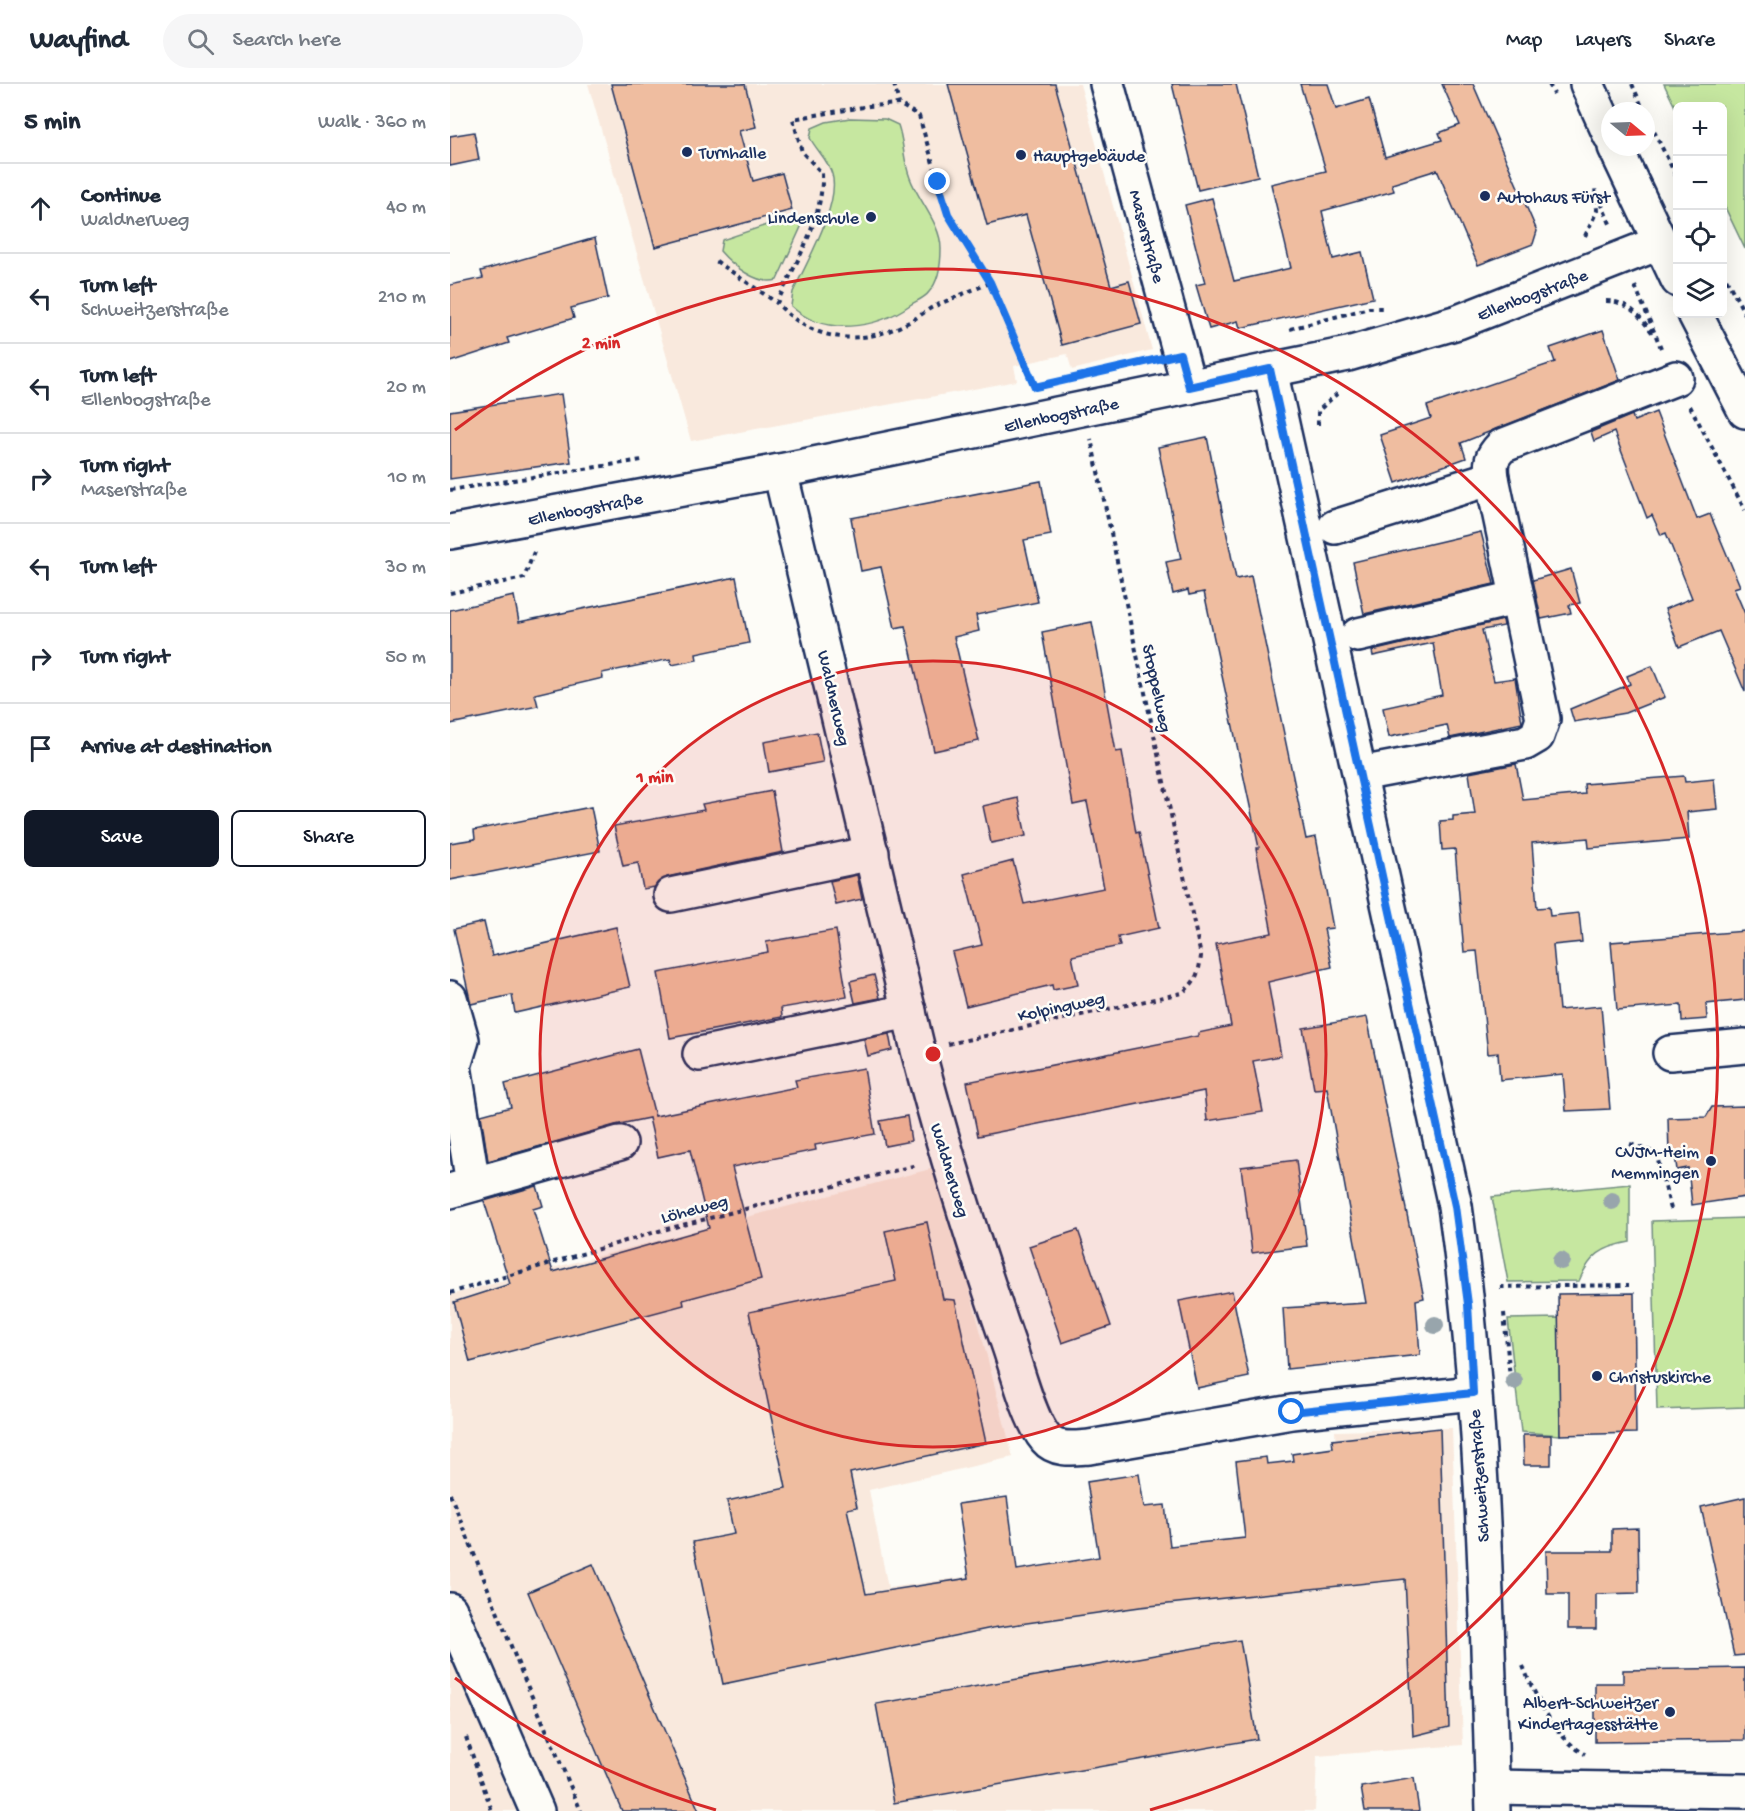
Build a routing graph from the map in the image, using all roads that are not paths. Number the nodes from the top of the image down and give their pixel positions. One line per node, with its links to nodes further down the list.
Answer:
1 (1107, 84): 10 (street, Maserstraße)
2 (1587, 84): 3 (street)
3 (1601, 115)
4 (1619, 156): 5 (street)
5 (1659, 243): 6 (street); 8 (street, Ellenbogstraße)
6 (1673, 272)
7 (1697, 318): 11 (street)
8 (1270, 369): 10 (street, Ellenbogstraße); 18 (street, Schweitzerstraße)
9 (1676, 378): 13 (street)
10 (1189, 387): 12 (street, Ellenbogstraße)
11 (1745, 411)
12 (780, 471): 15 (street, Ellenbogstraße); 19 (street, Waldnerweg)
13 (1492, 478): 14 (street); 16 (street)
14 (1335, 527)
15 (450, 532)
16 (1516, 598): 17 (street); 18 (street)
17 (1358, 635)
18 (1360, 774): 28 (street, Schweitzerstraße)
19 (872, 853): 20 (street); 22 (street, Waldnerweg)
20 (670, 895)
21 (450, 998): 27 (street)
22 (909, 1011): 25 (street); 28 (street, Waldnerweg)
23 (1745, 1046): 24 (street)
24 (1670, 1053)
25 (700, 1054)
26 (620, 1143): 27 (street)
27 (462, 1187)
28 (1473, 1393): 31 (street, Schweitzerstraße)
29 (450, 1610): 32 (street)
30 (1745, 1791): 31 (street)
31 (1493, 1799)
32 (537, 1811)

